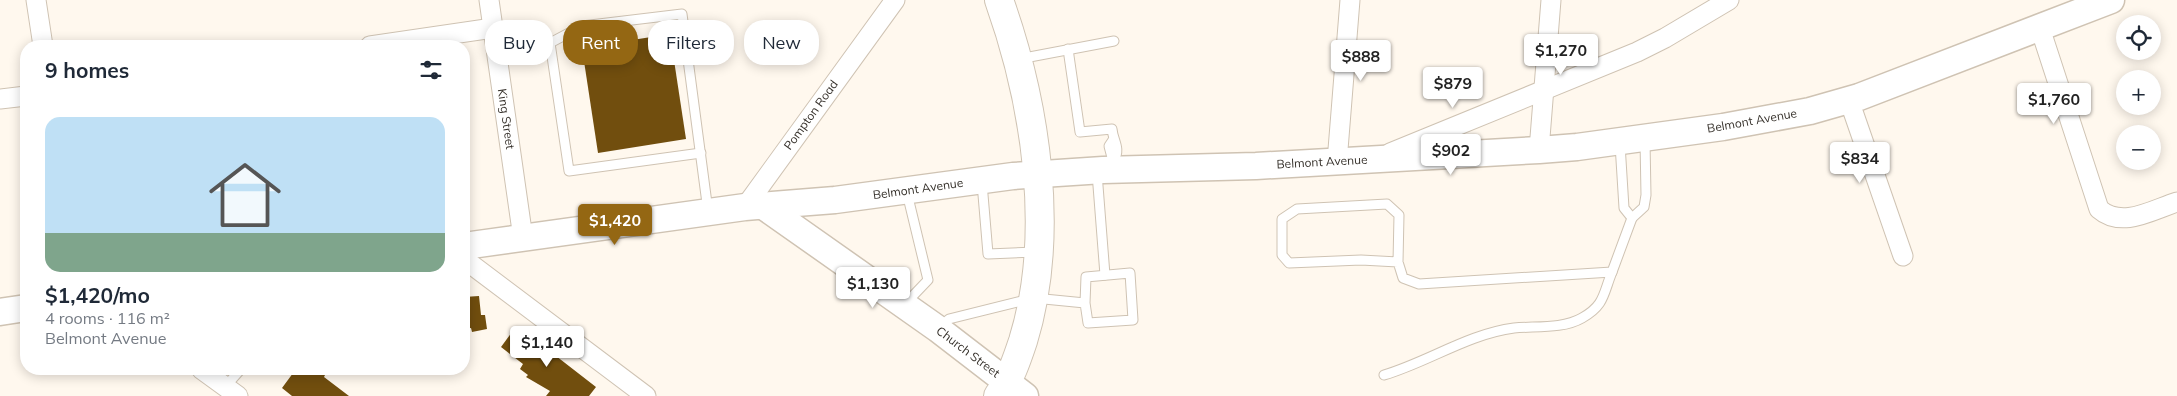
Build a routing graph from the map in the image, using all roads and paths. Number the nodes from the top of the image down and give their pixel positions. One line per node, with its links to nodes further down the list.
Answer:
1 (36, 0): 12 (street)
2 (489, 0): 9 (street, King Street)
3 (895, 0): 34 (street, Pompton Road)
4 (998, 0): 17 (main road)
5 (1350, 0): 28 (street)
6 (1551, 0): 20 (street)
7 (1729, 0): 20 (street, Belmont Avenue)
8 (2111, 0): 10 (main road, Belmont Avenue)
9 (492, 20)
10 (2040, 28): 23 (main road, Belmont Avenue); 33 (street)
11 (485, 29): 13 (street)
12 (42, 40)
13 (411, 40)
14 (1114, 41): 16 (lane)
15 (553, 42): 26 (lane)
16 (1068, 49): 17 (lane); 29 (lane)
17 (1019, 59): 30 (main road)
18 (553, 64): 26 (lane)
19 (499, 65): 37 (street, King Street)
20 (1543, 89): 25 (street); 27 (street, Belmont Avenue)
21 (20, 97): 22 (street)
22 (0, 99)
23 (1849, 100): 24 (main road, Belmont Avenue); 40 (street)
24 (1632, 140): 25 (main road, Belmont Avenue); 36 (lane); 36 (lane)
25 (1539, 150): 27 (main road, Belmont Avenue)
26 (701, 153): 35 (lane)
27 (1375, 160): 28 (main road, Belmont Avenue)
28 (1338, 162): 29 (main road, Belmont Avenue)
29 (1108, 167): 30 (main road, Belmont Avenue); 44 (lane)
30 (1037, 174): 31 (main road, Belmont Avenue); 39 (main road)
31 (982, 180): 32 (main road, Belmont Avenue); 39 (lane)
32 (906, 190): 34 (main road, Belmont Avenue); 47 (lane)
33 (2177, 202)
34 (754, 206): 35 (main road, Belmont Avenue); 47 (main road, Church Street)
35 (708, 212): 37 (main road, Belmont Avenue)
36 (1632, 218): 43 (lane)
37 (523, 238): 38 (main road, Belmont Avenue)
38 (470, 245)
39 (1040, 252): 45 (main road)
40 (1903, 256)
41 (1398, 262): 41 (lane); 43 (lane)
42 (470, 264): 56 (street)
43 (1612, 272): 53 (lane)
44 (1105, 275): 46 (lane); 46 (lane)
45 (1034, 298): 46 (lane); 50 (lane); 55 (main road)
46 (1085, 303)
47 (903, 305): 50 (main road, Church Street)
48 (20, 309): 49 (main road)
49 (0, 312)
50 (938, 329): 55 (main road, Church Street)
51 (209, 375): 54 (street)
52 (239, 375): 54 (lane)
53 (1384, 375)
54 (232, 391)
55 (1010, 391)
56 (646, 396)

